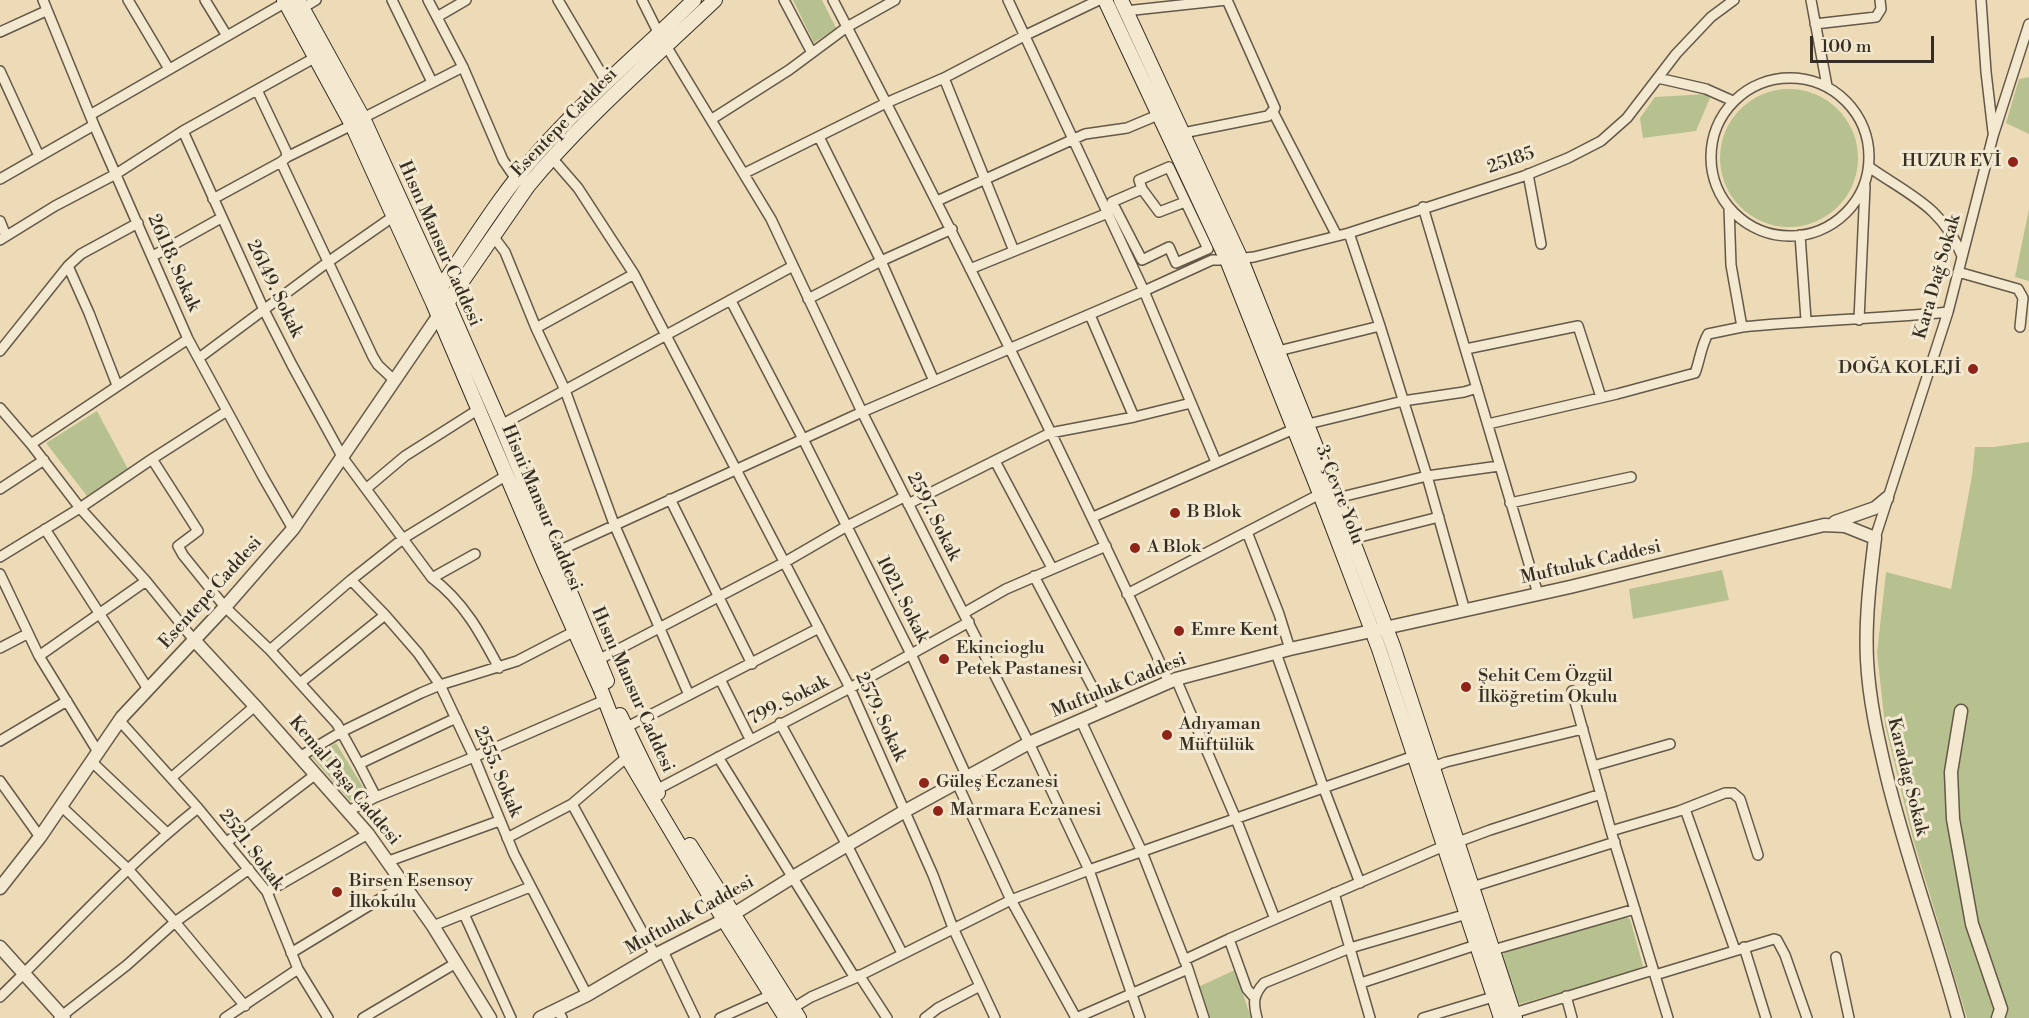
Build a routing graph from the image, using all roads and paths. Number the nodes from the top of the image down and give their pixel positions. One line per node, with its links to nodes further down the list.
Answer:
1 (43, 0): 25 (street, 26118. Sokak)
2 (128, 0): 37 (street)
3 (205, 0): 32 (street)
4 (316, 0): 23 (street)
5 (392, 0): 41 (street)
6 (428, 0): 26 (street)
7 (466, 0): 26 (street)
8 (558, 0): 42 (street)
9 (642, 0): 33 (street, 2597. Sokak)
10 (694, 0): 33 (main road, Esentepe Caddesi)
11 (715, 0): 33 (main road, Esentepe Caddesi)
12 (784, 0): 34 (street)
13 (833, 0): 29 (street)
14 (895, 0): 29 (street)
15 (1008, 0): 31 (street)
16 (1099, 0): 31 (street)
17 (1105, 0): 49 (main road, 3. Çevre Yolu)
18 (1227, 0): 24 (street); 47 (street)
19 (1734, 0): 40 (street, 25185)
20 (1811, 0): 27 (street)
21 (1880, 0): 27 (street)
22 (1981, 0): 55 (street)
23 (293, 3): 32 (street); 35 (main road, Hisni Mansur Caddesi); 51 (main road, Hısnı Mansur Caddesi)
24 (1123, 5): 54 (main road, 3. Çevre Yolu)
25 (46, 11): 30 (street); 48 (street, 26118. Sokak)
26 (436, 17): 36 (street)
27 (1815, 24): 43 (street)
28 (2029, 24): 55 (street, Kara Dağ Sokak)
29 (847, 27): 34 (street); 46 (street)
30 (0, 32)
31 (1026, 35): 39 (street); 57 (street)
32 (227, 36): 37 (street)
33 (663, 40): 42 (main road, Esentepe Caddesi); 50 (street, 2597. Sokak); 59 (main road, Esentepe Caddesi)
34 (812, 53): 50 (street)
35 (316, 57): 44 (street); 51 (main road, Hisni Mansur Caddesi)
36 (463, 67): 41 (street); 67 (street)
37 (169, 69): 48 (street)
38 (0, 70): 58 (street)
39 (944, 78): 46 (street); 65 (street)
40 (1658, 78): 45 (street); 64 (street, 25185)
41 (432, 82): 51 (street)
42 (607, 83): 67 (main road, Esentepe Caddesi)
43 (1827, 86): 45 (street); 61 (street)
44 (256, 90): 53 (street); 60 (street)
45 (1733, 101): 74 (street)
46 (886, 104): 56 (street); 71 (street)
47 (1273, 112): 54 (street); 85 (street)
48 (90, 115): 52 (street, 26118. Sokak)
49 (1158, 115): 57 (street); 92 (main road, 3. Çevre Yolu)
50 (712, 119): 62 (street, 2597. Sokak)
51 (358, 122): 60 (street); 76 (main road, Hisni Mansur Caddesi); 95 (main road, Hısnı Mansur Caddesi)
52 (94, 126): 58 (street); 63 (street, 26118. Sokak)
53 (183, 131): 63 (street); 70 (street, 26149. Sokak)
54 (1183, 133): 92 (main road, 3. Çevre Yolu)
55 (1993, 136): 91 (street, Kara Dağ Sokak)
56 (819, 137): 62 (street); 93 (street)
57 (1073, 139): 65 (street); 75 (street)
58 (39, 156): 66 (street)
59 (552, 158): 84 (main road, Esentepe Caddesi); 100 (street, 2579. Sokak)
60 (284, 160): 70 (street); 94 (street)
61 (1869, 167): 68 (street); 91 (street)
62 (745, 173): 97 (street, 2597. Sokak)
63 (116, 174): 79 (street, 26118. Sokak); 86 (street)
64 (1528, 174): 73 (street, 25185); 88 (street)
65 (984, 178): 71 (street); 89 (street)
66 (0, 179)
67 (516, 179): 82 (main road, Esentepe Caddesi)
68 (1865, 184): 83 (street); 111 (street)
69 (1142, 189): 72 (street); 72 (street); 87 (street)
70 (213, 199): 77 (street, 26149. Sokak)
71 (936, 201): 80 (street)
72 (1185, 201): 87 (street)
73 (1423, 207): 81 (street, 25185); 119 (street)
74 (1730, 207): 83 (street); 113 (street)
75 (1108, 213): 87 (street); 89 (street)
76 (394, 216): 94 (street); 108 (main road, Hisni Mansur Caddesi)
77 (221, 218): 90 (street); 106 (street, 26149. Sokak)
78 (0, 221): 86 (street)
79 (138, 223): 90 (street, 26118. Sokak); 96 (street)
80 (952, 229): 93 (street); 98 (street)
81 (1348, 233): 85 (street, 25185); 112 (street)
82 (477, 235): 95 (main road); 101 (main road, Esentepe Caddesi)
83 (1800, 235): 110 (street)
84 (494, 236): 105 (main road, Esentepe Caddesi); 115 (street)
85 (1337, 236): 92 (street, 25185)
86 (3, 238)
87 (1127, 243): 102 (street)
88 (1541, 244)
89 (1014, 251): 98 (street)
90 (153, 256): 117 (street, 26118. Sokak)
91 (1962, 258): 99 (street, Kara Dağ Sokak)
92 (1234, 260): 102 (street, 25185); 121 (main road, 3. Çevre Yolu); 138 (main road, 3. Çevre Yolu)
93 (881, 261): 103 (street); 124 (street)
94 (328, 262): 106 (street); 123 (street)
95 (429, 263): 101 (main road, Hısnı Mansur Caddesi)
96 (68, 266): 120 (street); 125 (street)
97 (793, 266): 103 (street, 2597. Sokak); 104 (street)
98 (970, 269): 118 (street)
99 (1958, 272): 107 (street, Kara Dağ Sokak); 114 (street)
100 (634, 274): 115 (street); 116 (street, 2579. Sokak)
101 (440, 288): 105 (main road, Hısnı Mansur Caddesi); 108 (main road)
102 (1144, 291): 109 (street, 25185); 130 (street)
103 (808, 299): 134 (street, 2597. Sokak)
104 (731, 301): 116 (street); 140 (street, 1021. Sokak)
105 (447, 302): 108 (main road, Esentepe Caddesi); 137 (main road, Hısnı Mansur Caddesi)
106 (264, 310): 122 (street); 142 (street, 26149. Sokak)
107 (1948, 312): 111 (street); 156 (street, Kara Dağ Sokak)
108 (439, 315): 123 (street, Esentepe Caddesi); 132 (main road, Hisni Mansur Caddesi)
109 (1089, 315): 118 (street, 25185); 135 (street)
110 (1806, 320): 111 (street); 113 (street)
111 (1859, 320)
112 (1380, 326): 121 (street); 129 (street)
113 (1742, 327): 128 (street)
114 (2020, 327)
115 (536, 328): 127 (street)
116 (665, 337): 127 (street); 148 (street, 2579. Sokak)
117 (188, 339): 122 (street, 26118. Sokak); 125 (street)
118 (1010, 349): 124 (street, 25185); 139 (street)
119 (1466, 349): 126 (street); 128 (street)
120 (0, 351)
121 (1278, 351): 138 (main road, 3. Çevre Yolu)
122 (199, 358): 133 (street, 26118. Sokak)
123 (395, 381): 142 (street, Esentepe Caddesi)
124 (934, 381): 134 (street, 25185)
125 (117, 385): 141 (street)
126 (1477, 388): 129 (street); 136 (street)
127 (565, 390): 137 (street); 163 (street)
128 (1601, 398): 136 (street)
129 (1402, 401): 138 (street); 150 (street)
130 (1191, 403): 135 (street); 146 (street)
131 (0, 408): 141 (street)
132 (479, 409): 149 (main road, Hisni Mansur Caddesi); 152 (street)
133 (228, 411): 144 (street); 167 (street, 26118. Sokak)
134 (862, 412): 140 (street, 25185); 158 (street, 2597. Sokak)
135 (1134, 417): 139 (street)
136 (1488, 424): 147 (street)
137 (501, 425): 173 (main road, Hısnı Mansur Caddesi)
138 (1301, 427): 146 (street); 154 (main road, 3. Çevre Yolu); 155 (main road, 3. Çevre Yolu)
139 (1050, 433): 145 (street); 162 (street)
140 (803, 439): 148 (street, 25185); 165 (street, 1021. Sokak)
141 (31, 444): 143 (street)
142 (343, 458): 152 (street, 26149. Sokak); 167 (street, Esentepe Caddesi)
143 (44, 459): 153 (street); 160 (street)
144 (152, 459): 160 (street); 186 (street)
145 (995, 460): 158 (street); 177 (street)
146 (1216, 462): 162 (street)
147 (1499, 466): 150 (street); 159 (street)
148 (735, 470): 157 (street, 25185); 176 (street, 2579. Sokak)
149 (507, 475): 169 (street); 193 (main road, Hisni Mansur Caddesi)
150 (1427, 476): 155 (street); 161 (street)
151 (1631, 477): 159 (street)
152 (367, 488): 169 (street, 26149. Sokak)
153 (0, 489)
154 (1320, 494): 168 (street); 194 (main road, 3. Çevre Yolu)
155 (1337, 498): 171 (main road, 3. Çevre Yolu)
156 (1887, 498): 164 (street); 170 (street, Kara Dağ Sokak)
157 (670, 499): 163 (street, 25185); 185 (street)
158 (906, 500): 165 (street); 190 (street, 2597. Sokak)
159 (1510, 503): 184 (street)
160 (80, 508): 166 (street); 182 (street)
161 (1439, 516): 171 (street); 187 (street)
162 (1093, 517): 172 (street)
163 (614, 524): 173 (street, 25185); 191 (street)
164 (1824, 525): 170 (street, Muftuluk Caddesi); 184 (street, Muftuluk Caddesi)
165 (847, 526): 176 (street); 201 (street, 1021. Sokak)
166 (45, 529): 175 (street); 188 (street)
167 (293, 529): 186 (street, Esentepe Caddesi)
168 (1247, 532): 183 (street); 198 (street)
169 (404, 538): 180 (street, 26149. Sokak); 181 (street)
170 (1875, 538): 340 (street, Karadag Sokak)
171 (1352, 539): 194 (main road, 3. Çevre Yolu)
172 (1106, 546): 177 (street, 799. Sokak); 183 (street)
173 (554, 553): 203 (main road, Hısnı Mansur Caddesi)
174 (475, 554): 180 (street)
175 (0, 557)
176 (785, 562): 185 (street); 192 (street, 2579. Sokak)
177 (1052, 568): 179 (street, 799. Sokak)
178 (0, 574): 195 (street)
179 (1034, 576): 190 (street, 799. Sokak); 217 (street)
180 (432, 578): 205 (street, 26149. Sokak)
181 (351, 580): 189 (street, 2555. Sokak); 199 (street)
182 (146, 581): 188 (street); 196 (street)
183 (1127, 594): 207 (street)
184 (1538, 594): 187 (street, Muftuluk Caddesi)
185 (719, 596): 191 (street); 204 (street)
186 (225, 607): 196 (street, Esentepe Caddesi); 199 (street)
187 (1465, 611): 194 (street, Muftuluk Caddesi)
188 (98, 614): 202 (street); 211 (street)
189 (385, 615): 208 (street); 209 (street, 2555. Sokak)
190 (966, 618): 201 (street, 799. Sokak); 228 (street, 2597. Sokak)
191 (658, 628): 203 (street); 213 (street)
192 (819, 628): 204 (street); 210 (street, 2579. Sokak)
193 (575, 631): 205 (street); 214 (main road, Hisni Mansur Caddesi)
194 (1380, 631): 198 (street, Muftuluk Caddesi); 231 (main road, 3. Çevre Yolu); 238 (main road, 3. Çevre Yolu)
195 (27, 634): 197 (street); 202 (street)
196 (194, 640): 211 (street, Esentepe Caddesi); 216 (street, Kemal Paşa Caddesi)
197 (0, 648)
198 (1290, 649): 200 (street, Muftuluk Caddesi)
199 (270, 650): 208 (street)
200 (1276, 653): 207 (street, Muftuluk Caddesi); 243 (street)
201 (911, 654): 210 (street, 799. Sokak); 241 (street, 1021. Sokak)
202 (39, 656): 215 (street)
203 (598, 660): 223 (main road, Hısnı Mansur Caddesi)
204 (752, 664): 206 (street)
205 (499, 668): 209 (street)
206 (720, 680): 213 (street); 226 (street)
207 (1172, 680): 217 (street, Muftuluk Caddesi); 253 (street)
208 (300, 683): 225 (street)
209 (440, 685): 219 (street, 2555. Sokak); 225 (street)
210 (850, 688): 222 (street, 799. Sokak); 252 (street, 2579. Sokak)
211 (148, 689): 220 (street, Esentepe Caddesi)
212 (1572, 691): 224 (street)
213 (689, 695): 223 (street)
214 (605, 700): 233 (street); 234 (main road, Hisni Mansur Caddesi)
215 (67, 701): 227 (street); 232 (street)
216 (255, 706): 230 (street, Kemal Paşa Caddesi); 240 (street)
217 (1104, 709): 221 (street, Muftuluk Caddesi)
218 (1961, 711): 341 (street)
219 (456, 718): 233 (street, 2555. Sokak); 236 (street)
220 (119, 720): 232 (street, Esentepe Caddesi); 240 (street, 2521. Sokak)
221 (1081, 721): 228 (street, Muftuluk Caddesi); 265 (street)
222 (780, 723): 226 (street, 799. Sokak); 263 (street)
223 (625, 728): 244 (main road, Hısnı Mansur Caddesi)
224 (1583, 729): 237 (street); 238 (street)
225 (341, 732): 230 (street); 236 (street)
226 (750, 740): 235 (street, 799. Sokak)
227 (0, 741)
228 (1029, 743): 241 (street, Muftuluk Caddesi); 270 (street, 2597. Sokak)
229 (1670, 744): 237 (street)
230 (301, 756): 239 (street, Kemal Paşa Caddesi)
231 (1414, 756): 243 (street); 264 (main road, 3. Çevre Yolu)
232 (95, 757): 248 (street, Esentepe Caddesi); 256 (street)
233 (474, 757): 246 (street); 254 (street, 2555. Sokak)
234 (627, 757): 247 (street); 283 (main road, Hisni Mansur Caddesi)
235 (718, 757): 244 (street, 799. Sokak); 271 (street)
236 (359, 764): 246 (street)
237 (1593, 766): 245 (street)
238 (1433, 767): 261 (main road, 3. Çevre Yolu)
239 (316, 774): 251 (street, Kemal Paşa Caddesi); 260 (street)
240 (171, 778): 249 (street, 2521. Sokak)
241 (962, 780): 252 (street, Muftuluk Caddesi); 279 (street, 1021. Sokak)
242 (0, 781): 258 (street)
243 (1324, 789): 253 (street); 273 (street)
244 (656, 790): 283 (main road, Hısnı Mansur Caddesi)
245 (1601, 794): 255 (street); 261 (street)
246 (376, 796): 251 (street)
247 (573, 804): 259 (street); 295 (street)
248 (61, 806): 258 (street, Esentepe Caddesi); 268 (street)
249 (198, 808): 256 (street); 260 (street, 2521. Sokak)
250 (1685, 809): 255 (street); 266 (street); 292 (street)
251 (348, 811): 257 (street, Kemal Paşa Caddesi)
252 (905, 811): 263 (street, Muftuluk Caddesi); 287 (street, 2579. Sokak)
253 (1236, 819): 265 (street); 284 (street)
254 (499, 821): 259 (street, 2555. Sokak); 267 (street)
255 (1611, 831): 262 (street)
256 (167, 833): 268 (street)
257 (368, 834): 267 (street, Kemal Paşa Caddesi); 277 (street)
258 (40, 837): 272 (street, Esentepe Caddesi)
259 (507, 838): 276 (street, 2555. Sokak)
260 (227, 842): 269 (street, 2521. Sokak)
261 (1458, 842): 275 (main road, 3. Çevre Yolu)
262 (1615, 842): 275 (street); 280 (street)
263 (847, 845): 271 (street, Muftuluk Caddesi); 296 (street)
264 (1444, 846): 273 (street); 282 (main road, 3. Çevre Yolu)
265 (1142, 852): 270 (street); 299 (street)
266 (1758, 855)
267 (389, 861): 274 (street, Kemal Paşa Caddesi)
268 (127, 868): 285 (street); 302 (street)
269 (249, 869): 277 (street, 2521. Sokak); 285 (street)
270 (1089, 870): 279 (street); 306 (street, 2597. Sokak)
271 (793, 877): 283 (street, Muftuluk Caddesi); 303 (street)
272 (2, 879)
273 (1360, 882): 278 (street)
274 (403, 885): 286 (street, Kemal Paşa Caddesi); 294 (street)
275 (1472, 886): 293 (main road, 3. Çevre Yolu)
276 (530, 887): 281 (street); 307 (street, 2555. Sokak)
277 (267, 892): 294 (street, 2521. Sokak)
278 (1334, 893): 284 (street); 291 (street)
279 (1011, 900): 287 (street); 329 (street, 1021. Sokak)
280 (1635, 909): 293 (street); 301 (street)
281 (464, 914): 286 (street); 322 (street)
282 (1467, 914): 289 (main road, 3. Çevre Yolu); 291 (street)
283 (729, 918): 295 (street, Muftuluk Caddesi); 308 (main road, Hisni Mansur Caddesi); 315 (main road, Hısnı Mansur Caddesi)
284 (1275, 919): 288 (street)
285 (175, 922): 313 (street); 317 (street)
286 (433, 926): 298 (street, Kemal Paşa Caddesi)
287 (953, 928): 296 (street); 305 (street, 2579. Sokak)
288 (1229, 939): 299 (street); 312 (street)
289 (1476, 945): 304 (street); 311 (main road, 3. Çevre Yolu)
290 (0, 947): 302 (street)
291 (1350, 948): 304 (street); 312 (street)
292 (1739, 949): 301 (street); 337 (street); 338 (street)
293 (1493, 950): 316 (main road, 3. Çevre Yolu)
294 (291, 953): 300 (street, 2521. Sokak)
295 (659, 953): 307 (street, Muftuluk Caddesi); 324 (street)
296 (902, 953): 303 (street)
297 (1836, 957): 339 (street)
298 (456, 963): 320 (street); 321 (street, Kemal Paşa Caddesi)
299 (1186, 964): 306 (street); 331 (street)
300 (298, 969): 313 (street); 319 (street, 2521. Sokak)
301 (1654, 972): 310 (street); 336 (street)
302 (24, 973): 309 (street); 317 (street)
303 (857, 976): 315 (street); 326 (street)
304 (1361, 983): 333 (street)
305 (980, 986): 327 (street); 328 (street, 2579. Sokak)
306 (1132, 993): 329 (street); 330 (street, 2597. Sokak)
307 (587, 995): 314 (street, Muftuluk Caddesi)
308 (771, 995): 315 (main road, Hisni Mansur Caddesi); 325 (street)
309 (0, 996)
310 (1566, 996): 316 (street); 335 (street)
311 (1493, 997): 316 (main road, 3. Çevre Yolu); 334 (street)
312 (1254, 998): 332 (street)
313 (245, 1006): 318 (street)
314 (560, 1014): 323 (street, Muftuluk Caddesi)
315 (793, 1015)
316 (1510, 1016)
317 (62, 1017)
318 (225, 1018)
319 (328, 1018)
320 (363, 1018)
321 (490, 1018)
322 (511, 1018)
323 (540, 1018)
324 (695, 1018)
325 (720, 1018)
326 (887, 1018)
327 (925, 1018)
328 (994, 1018)
329 (1076, 1018)
330 (1140, 1018)
331 (1204, 1018)
332 (1257, 1018)
333 (1370, 1018)
334 (1423, 1018)
335 (1572, 1018)
336 (1668, 1018)
337 (1766, 1018)
338 (1807, 1018)
339 (1849, 1018)
340 (1958, 1018)
341 (1998, 1018)

